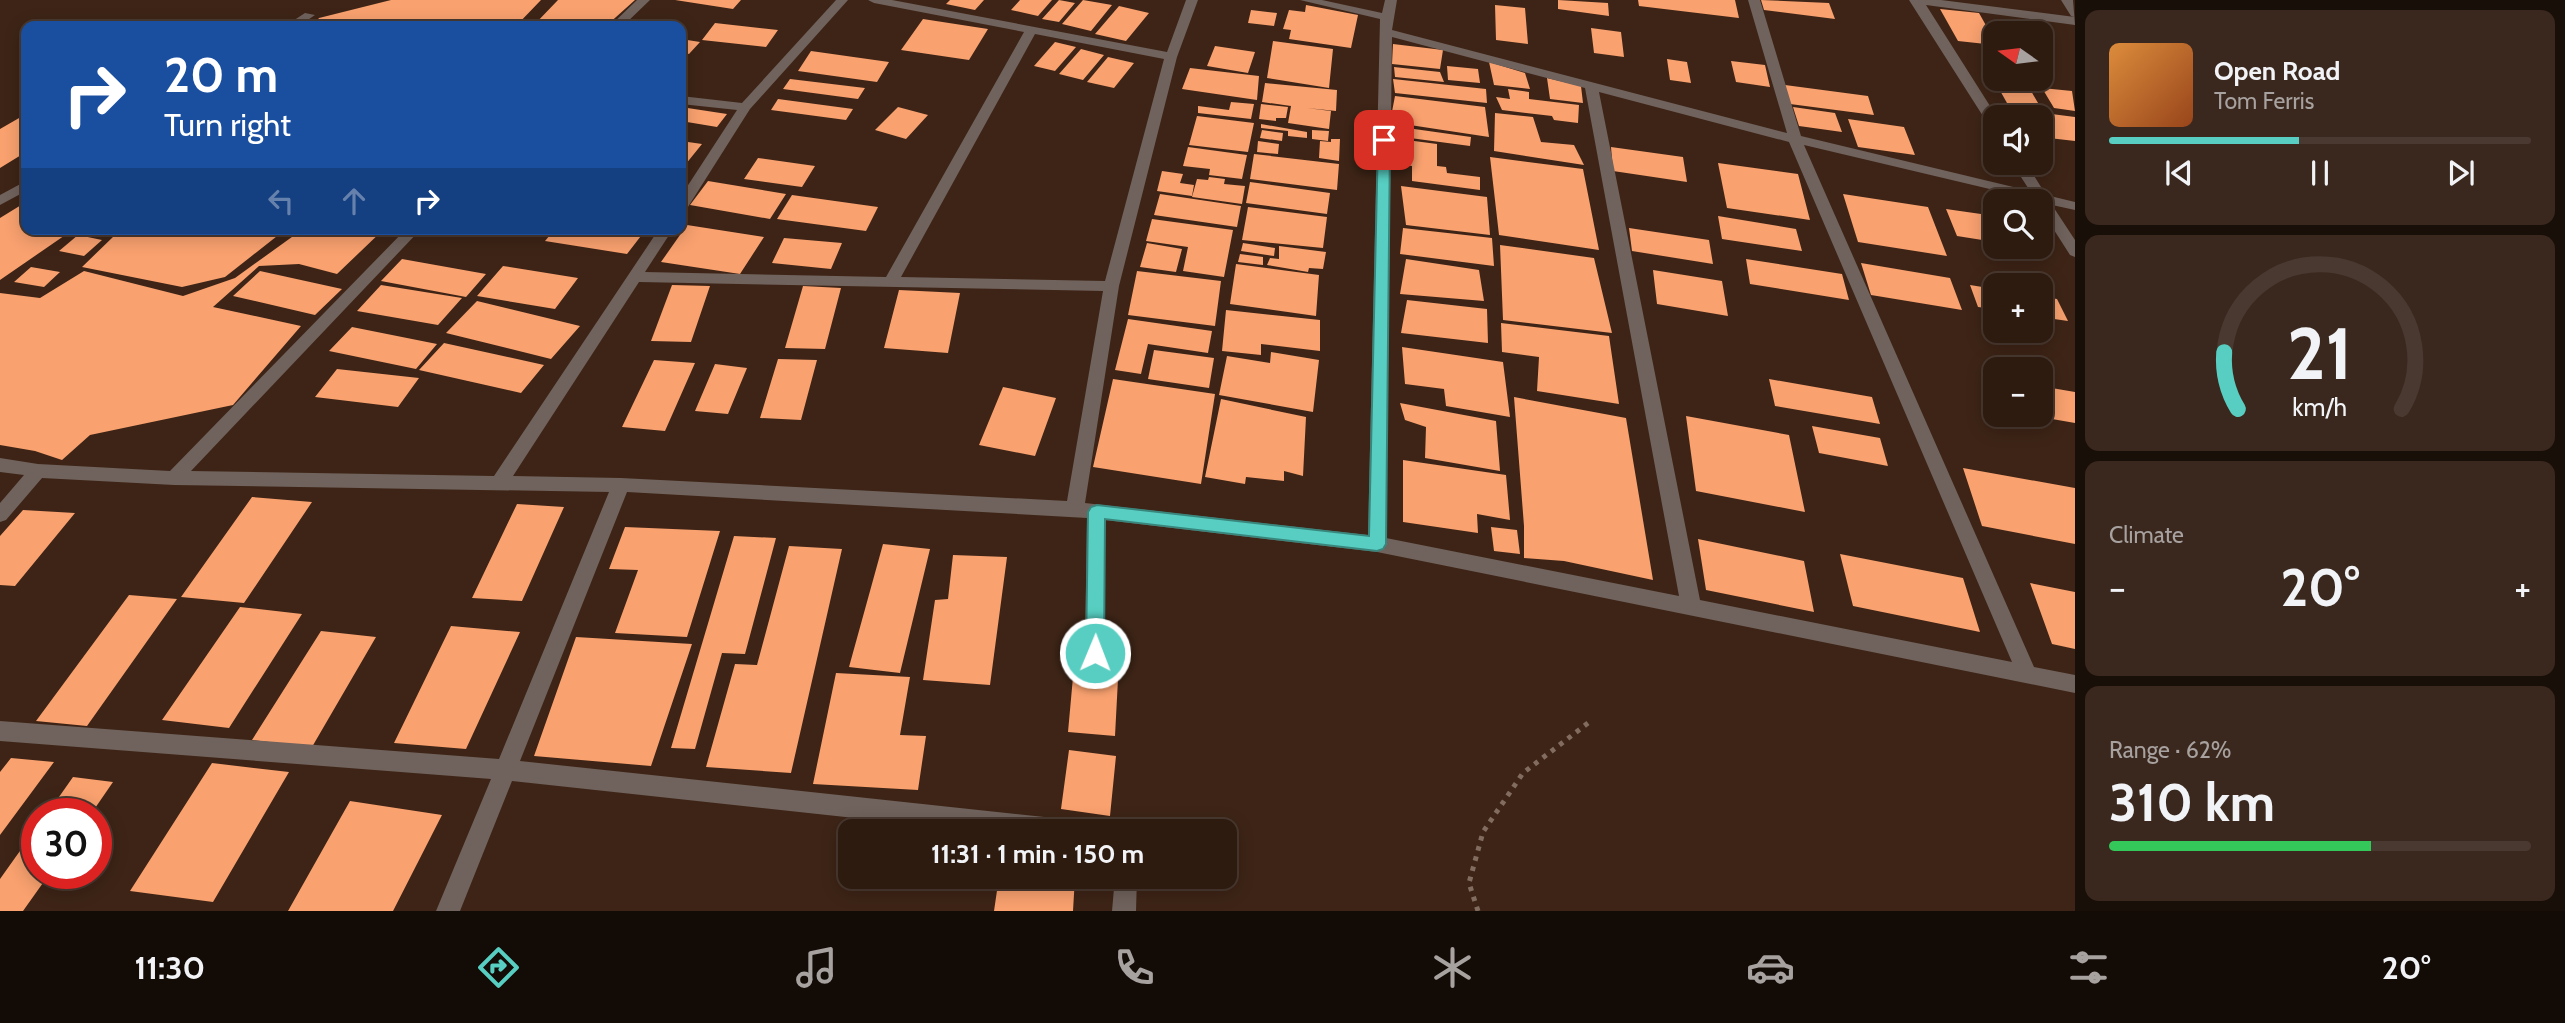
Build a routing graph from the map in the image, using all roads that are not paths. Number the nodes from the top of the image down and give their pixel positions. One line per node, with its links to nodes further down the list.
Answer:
1 (644, 0): 14 (street)
2 (842, 0): 22 (street)
3 (874, 0): 17 (street)
4 (1192, 0): 18 (street)
5 (1306, 0): 16 (street)
6 (1391, 0): 16 (street)
7 (1754, 0): 23 (street)
8 (1916, 0): 10 (street); 21 (street)
9 (2067, 0): 11 (street)
10 (1952, 3): 15 (street)
11 (2075, 14)
12 (309, 15): 13 (street)
13 (299, 21)
14 (621, 21)
15 (2075, 21)
16 (1386, 25): 19 (street); 45 (street)
17 (1031, 30): 18 (street); 35 (street)
18 (1171, 57): 36 (street)
19 (1591, 84): 23 (street); 46 (street)
20 (686, 101): 22 (street)
21 (1983, 105)
22 (745, 107): 26 (street)
23 (1796, 139): 25 (street); 48 (street)
24 (21, 188): 28 (street)
25 (2006, 189)
26 (686, 199)
27 (2053, 200): 29 (street)
28 (0, 201)
29 (2075, 206)
30 (2053, 217): 33 (street)
31 (408, 235): 39 (street)
32 (662, 235): 34 (street)
33 (2075, 252)
34 (636, 277): 35 (street); 40 (street)
35 (891, 282): 36 (street)
36 (1111, 286): 42 (street)
37 (0, 465): 38 (street)
38 (38, 471): 39 (street); 44 (street)
39 (174, 478): 40 (street)
40 (499, 483): 41 (street)
41 (621, 485): 42 (street); 51 (street)
42 (1075, 509): 43 (street)
43 (1097, 512): 45 (street); 47 (street)
44 (0, 515)
45 (1377, 544): 46 (street)
46 (1691, 606): 48 (street)
47 (1095, 653)
48 (2027, 674): 49 (street)
49 (2075, 684)
50 (0, 731): 51 (street)
51 (505, 770): 52 (street); 54 (street)
52 (961, 819)
53 (1125, 889): 55 (street)
54 (448, 911)
55 (1124, 911)

